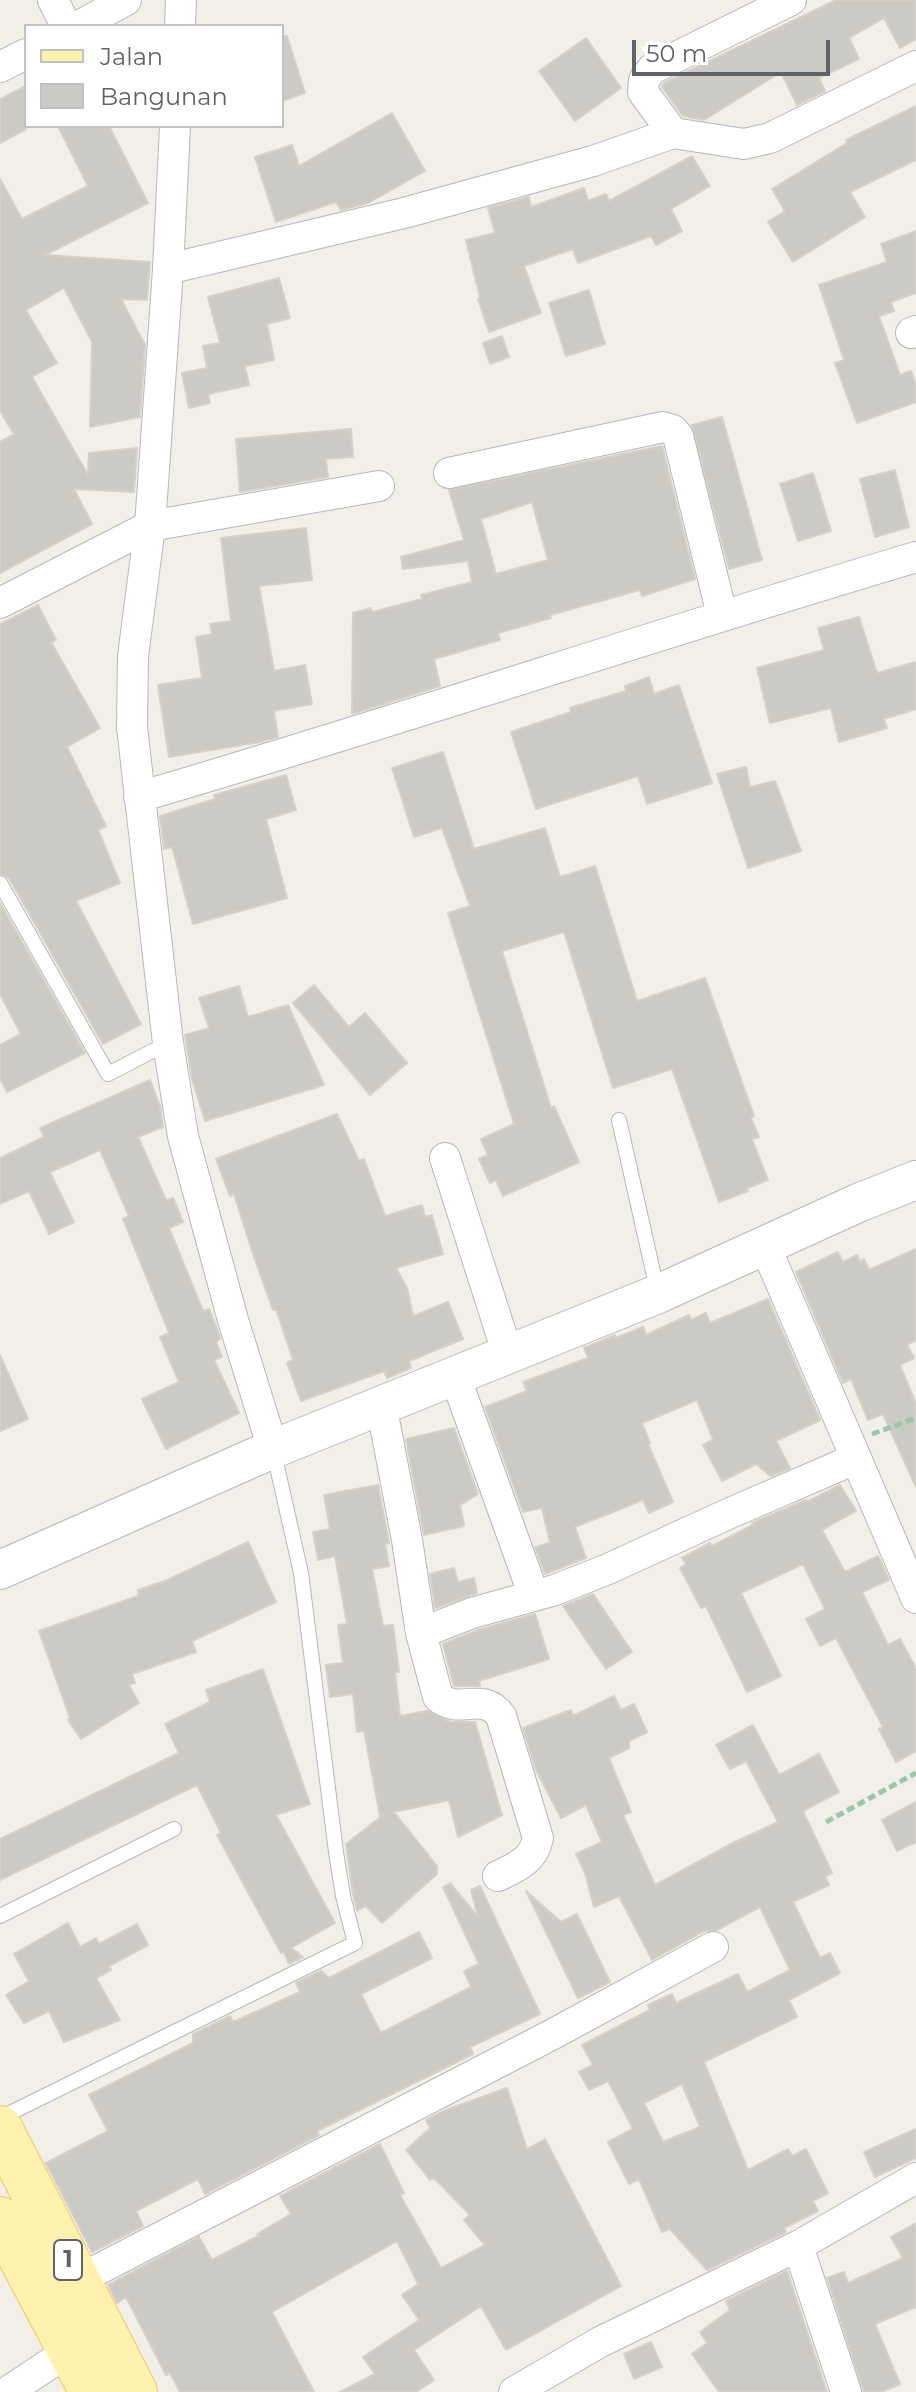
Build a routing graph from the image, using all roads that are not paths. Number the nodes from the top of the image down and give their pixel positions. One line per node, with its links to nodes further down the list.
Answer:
1 (53, 0): 5 (street)
2 (126, 0): 6 (street)
3 (181, 0): 7 (street)
4 (791, 0): 12 (street)
5 (65, 24)
6 (83, 24)
7 (180, 24)
8 (24, 55): 10 (street)
9 (916, 66): 12 (street)
10 (0, 67)
11 (175, 128): 13 (street)
12 (673, 133): 13 (street)
13 (168, 269): 16 (street)
14 (449, 473): 19 (street)
15 (379, 486): 16 (street)
16 (150, 526): 18 (street); 20 (street)
17 (916, 557): 19 (street)
18 (0, 603)
19 (722, 615): 20 (street)
20 (139, 797): 22 (street)
21 (0, 883): 22 (lane)
22 (168, 1043): 31 (street)
23 (619, 1120): 27 (lane)
24 (445, 1158): 28 (street)
25 (916, 1180): 26 (street)
26 (765, 1246): 27 (street); 32 (street)
27 (658, 1294): 28 (street)
28 (508, 1355): 29 (street)
29 (455, 1376): 30 (street); 34 (street)
30 (381, 1404): 31 (street); 36 (street)
31 (273, 1449): 33 (street); 41 (lane)
32 (852, 1451): 34 (street); 35 (street)
33 (0, 1570)
34 (534, 1596): 36 (street)
35 (916, 1598)
36 (421, 1633): 38 (street)
37 (174, 1829): 39 (lane)
38 (498, 1876)
39 (0, 1916)
40 (713, 1947): 46 (street)
41 (0, 2118)
42 (0, 2128): 46 (main road, 1)
43 (916, 2178): 45 (street)
44 (0, 2219): 47 (main road, 1)
45 (798, 2246): 51 (street); 52 (street)
46 (78, 2280): 50 (main road, 1)
47 (69, 2351): 48 (street); 49 (main road, 1)
48 (7, 2392)
49 (92, 2392)
50 (135, 2392)
51 (514, 2392)
52 (846, 2392)

